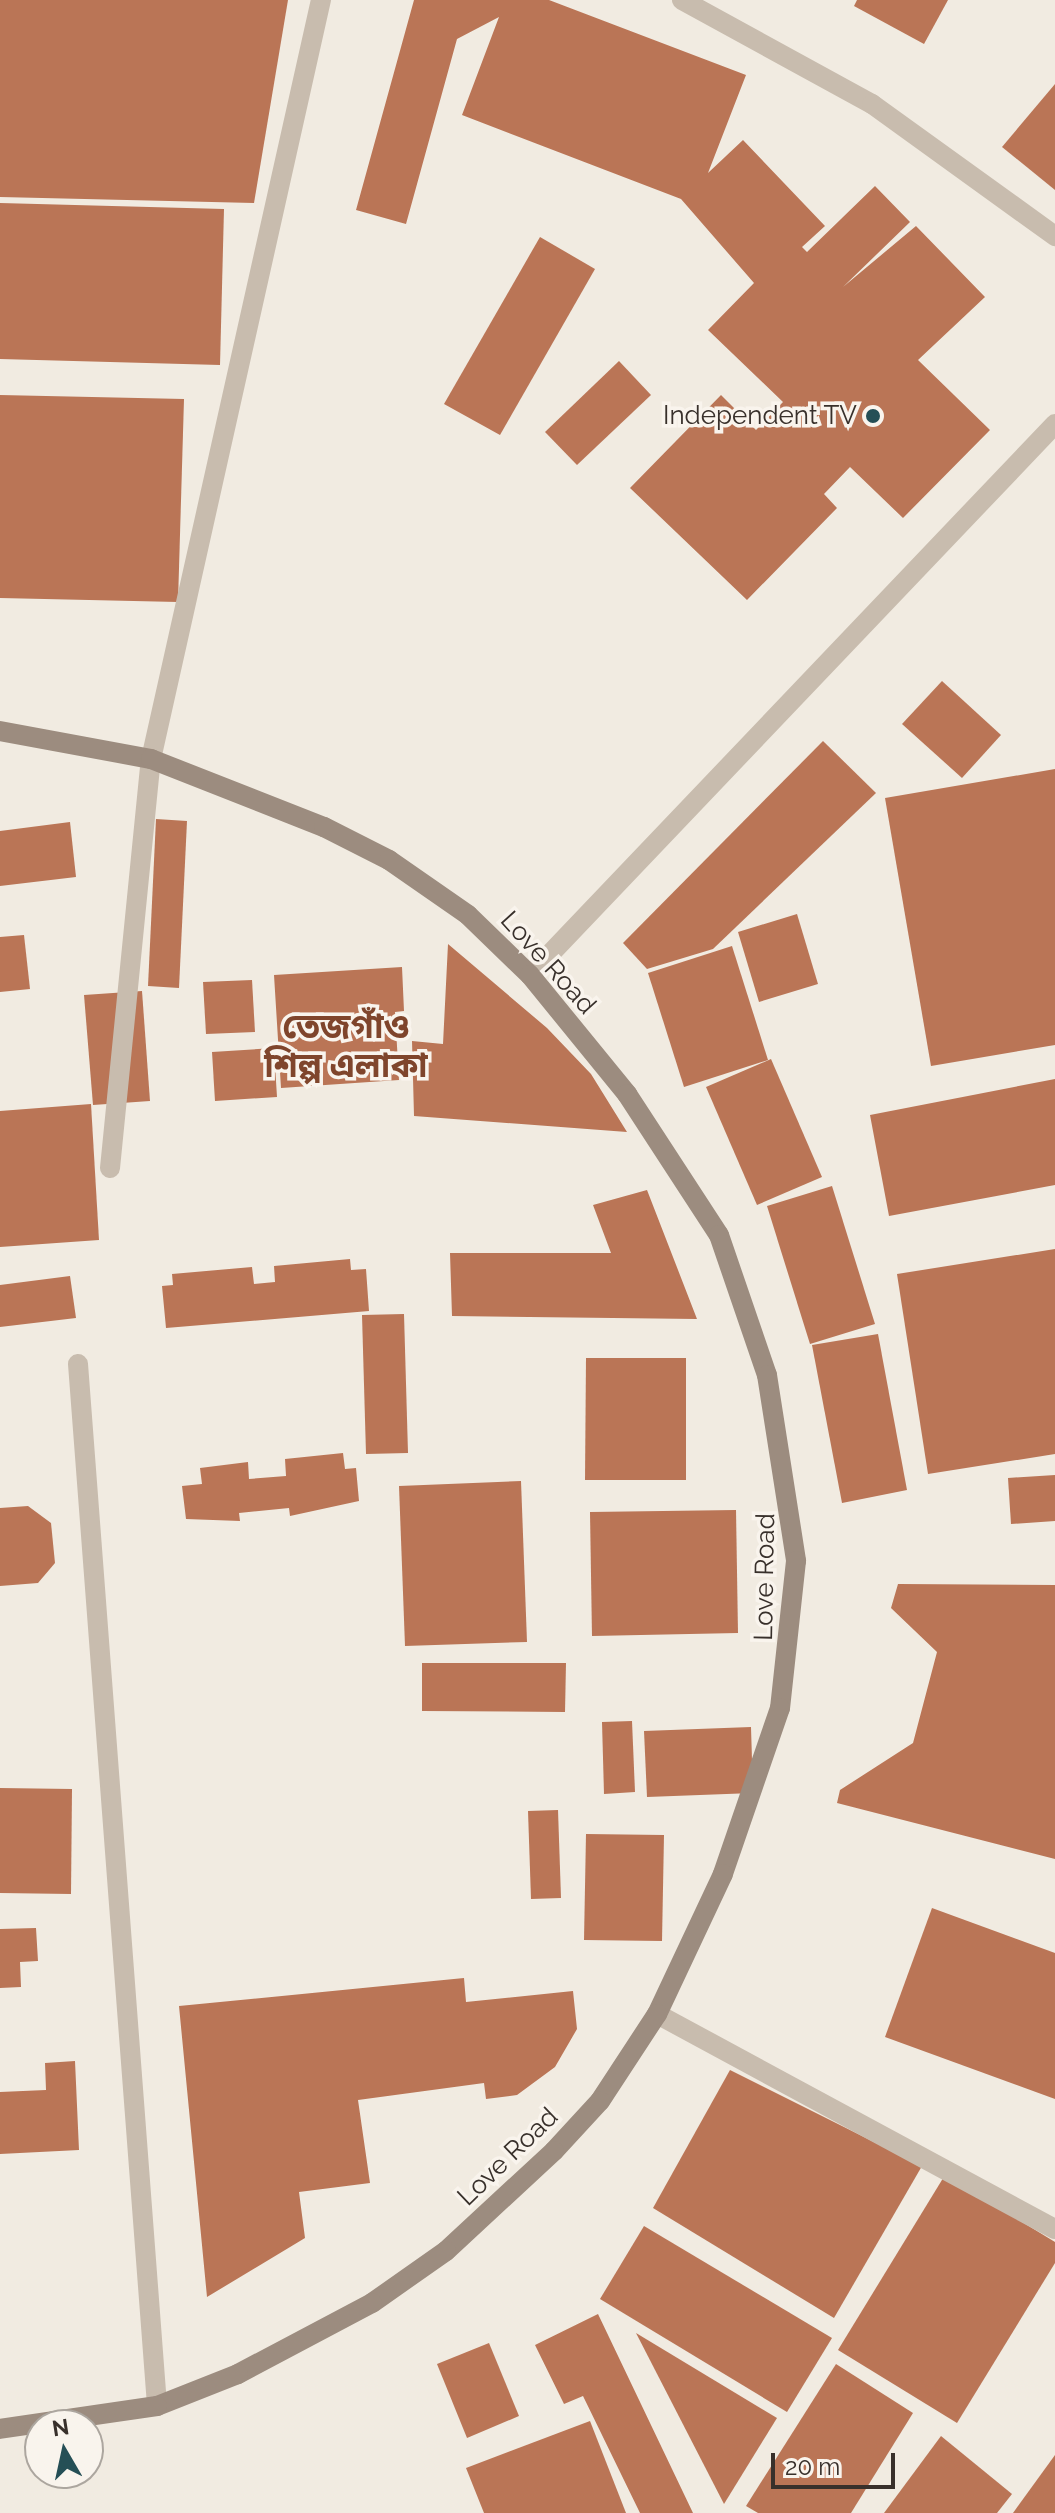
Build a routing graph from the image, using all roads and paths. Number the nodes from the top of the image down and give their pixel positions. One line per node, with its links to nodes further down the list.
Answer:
1 (321, 0): 6 (street)
2 (682, 0): 3 (street)
3 (1055, 236)
4 (1055, 424): 7 (street)
5 (0, 731): 6 (main road, Love Road)
6 (151, 759): 7 (main road, Love Road); 8 (street)
7 (530, 975): 10 (main road, Love Road)
8 (110, 1168)
9 (78, 1364): 12 (street)
10 (657, 2014): 11 (street); 12 (main road, Love Road)
11 (1055, 2229)
12 (157, 2406): 13 (main road, Love Road)
13 (0, 2429)

